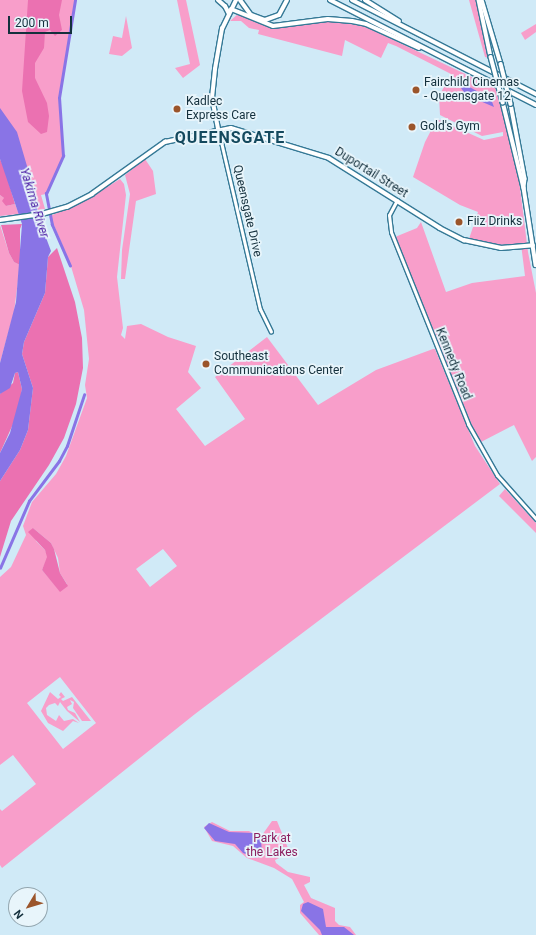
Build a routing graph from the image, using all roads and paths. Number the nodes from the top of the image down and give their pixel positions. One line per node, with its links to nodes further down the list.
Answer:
1 (218, 0): 10 (highway)
2 (236, 0): 9 (main road, Queensgate Drive)
3 (240, 0): 4 (highway)
4 (287, 0)
5 (330, 0): 12 (highway)
6 (352, 0): 11 (highway)
7 (365, 0): 11 (highway)
8 (480, 0): 15 (main road, bridge); 17 (main road, bridge)
9 (231, 9): 10 (main road, Queensgate Drive); 12 (highway)
10 (228, 14): 16 (main road, Queensgate Drive)
11 (419, 34): 13 (highway)
12 (441, 57): 14 (highway)
13 (536, 94)
14 (536, 105)
15 (509, 125): 17 (main road); 18 (main road)
16 (218, 129): 19 (main road, Duportail Street); 20 (main road, Duportail Street); 23 (street, Queensgate Drive)
17 (518, 139): 18 (main road)
18 (524, 188): 21 (main road)
19 (397, 200): 21 (main road, Duportail Street); 24 (street, Kennedy Road)
20 (0, 220)
21 (533, 245): 22 (main road)
22 (536, 265)
23 (271, 332)
24 (536, 519)

